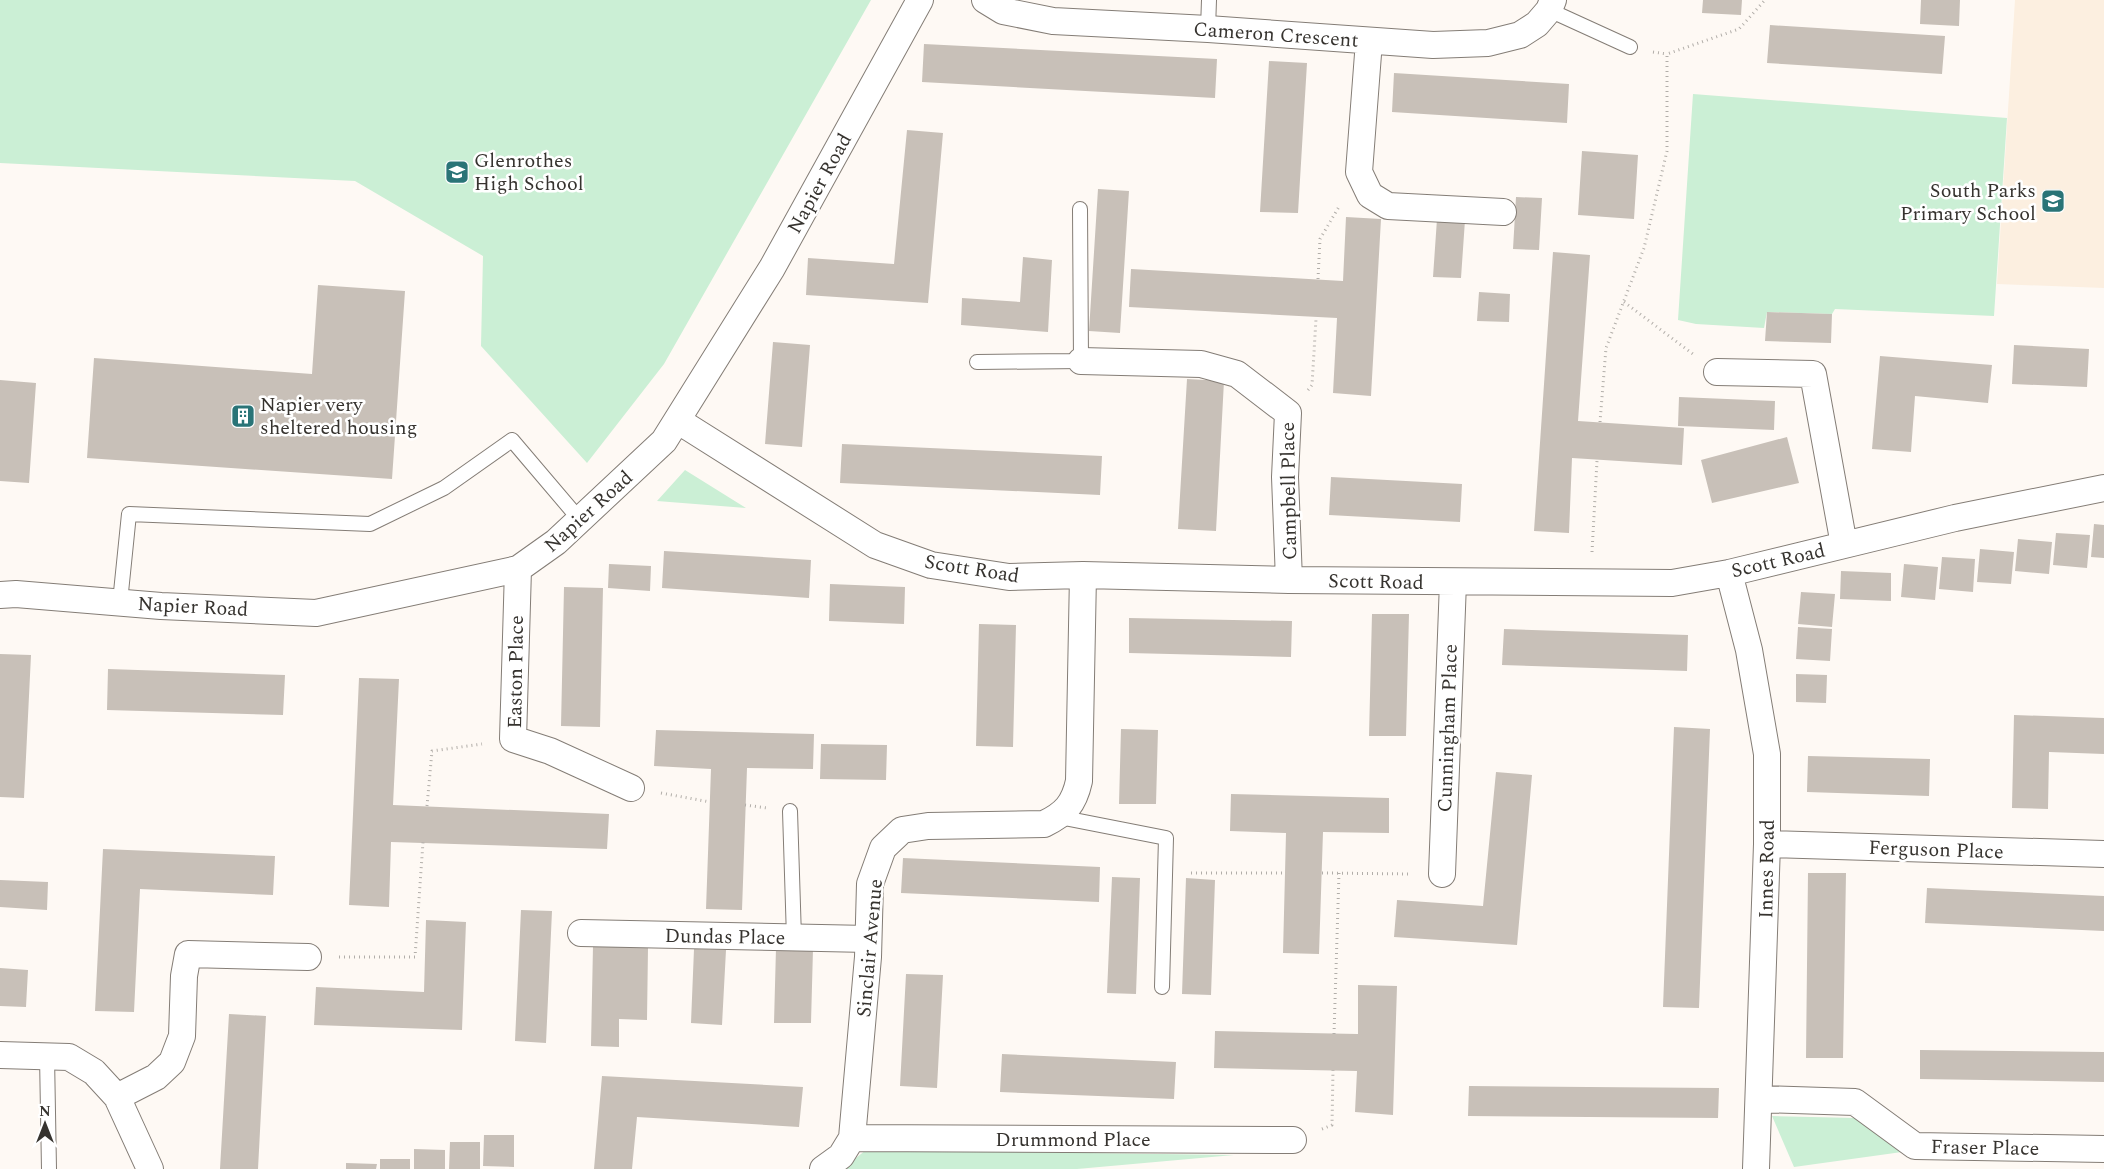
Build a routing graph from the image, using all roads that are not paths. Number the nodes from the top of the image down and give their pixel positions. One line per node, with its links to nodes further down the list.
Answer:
1 (920, 0): 13 (street, Napier Road)
2 (985, 0): 5 (street, Cameron Crescent)
3 (1209, 0): 5 (lane)
4 (1551, 5): 6 (street, Cameron Crescent); 7 (lane)
5 (1208, 29): 6 (street, Cameron Crescent)
6 (1369, 41): 9 (street)
7 (1630, 47)
8 (1080, 209): 10 (lane)
9 (1503, 212)
10 (1080, 361): 11 (lane); 20 (street, Campbell Place)
11 (977, 362)
12 (1717, 372): 16 (street)
13 (677, 420): 15 (street, Napier Road); 19 (street, Scott Road)
14 (2104, 488): 16 (street, Scott Road)
15 (580, 520): 17 (street, Napier Road); 23 (lane)
16 (1844, 545): 18 (street, Scott Road)
17 (518, 568): 23 (street, Napier Road); 24 (street, Easton Place)
18 (1729, 573): 21 (street, Scott Road); 27 (street, Innes Road)
19 (1083, 576): 20 (street, Scott Road); 26 (street)
20 (1289, 580): 21 (street, Scott Road)
21 (1452, 582): 29 (street, Cunningham Place)
22 (0, 595): 23 (street, Napier Road)
23 (120, 602)
24 (630, 788)
25 (790, 811): 31 (lane)
26 (1060, 817): 32 (street, Sinclair Avenue); 34 (lane)
27 (1767, 844): 28 (street, Ferguson Place); 38 (street, Innes Road)
28 (2104, 854)
29 (1442, 874)
30 (581, 934): 31 (street, Dundas Place)
31 (794, 938): 32 (street, Dundas Place)
32 (868, 939): 39 (street, Sinclair Avenue)
33 (308, 957): 37 (street)
34 (1162, 988)
35 (0, 1055): 36 (street)
36 (47, 1056): 37 (street); 42 (lane)
37 (117, 1096): 43 (street)
38 (1760, 1100): 41 (street, Fraser Place); 45 (street, Innes Road)
39 (852, 1138): 40 (street, Drummond Place); 44 (street)
40 (1293, 1140)
41 (2104, 1149)
42 (49, 1169)
43 (150, 1169)
44 (823, 1169)
45 (1756, 1169)

